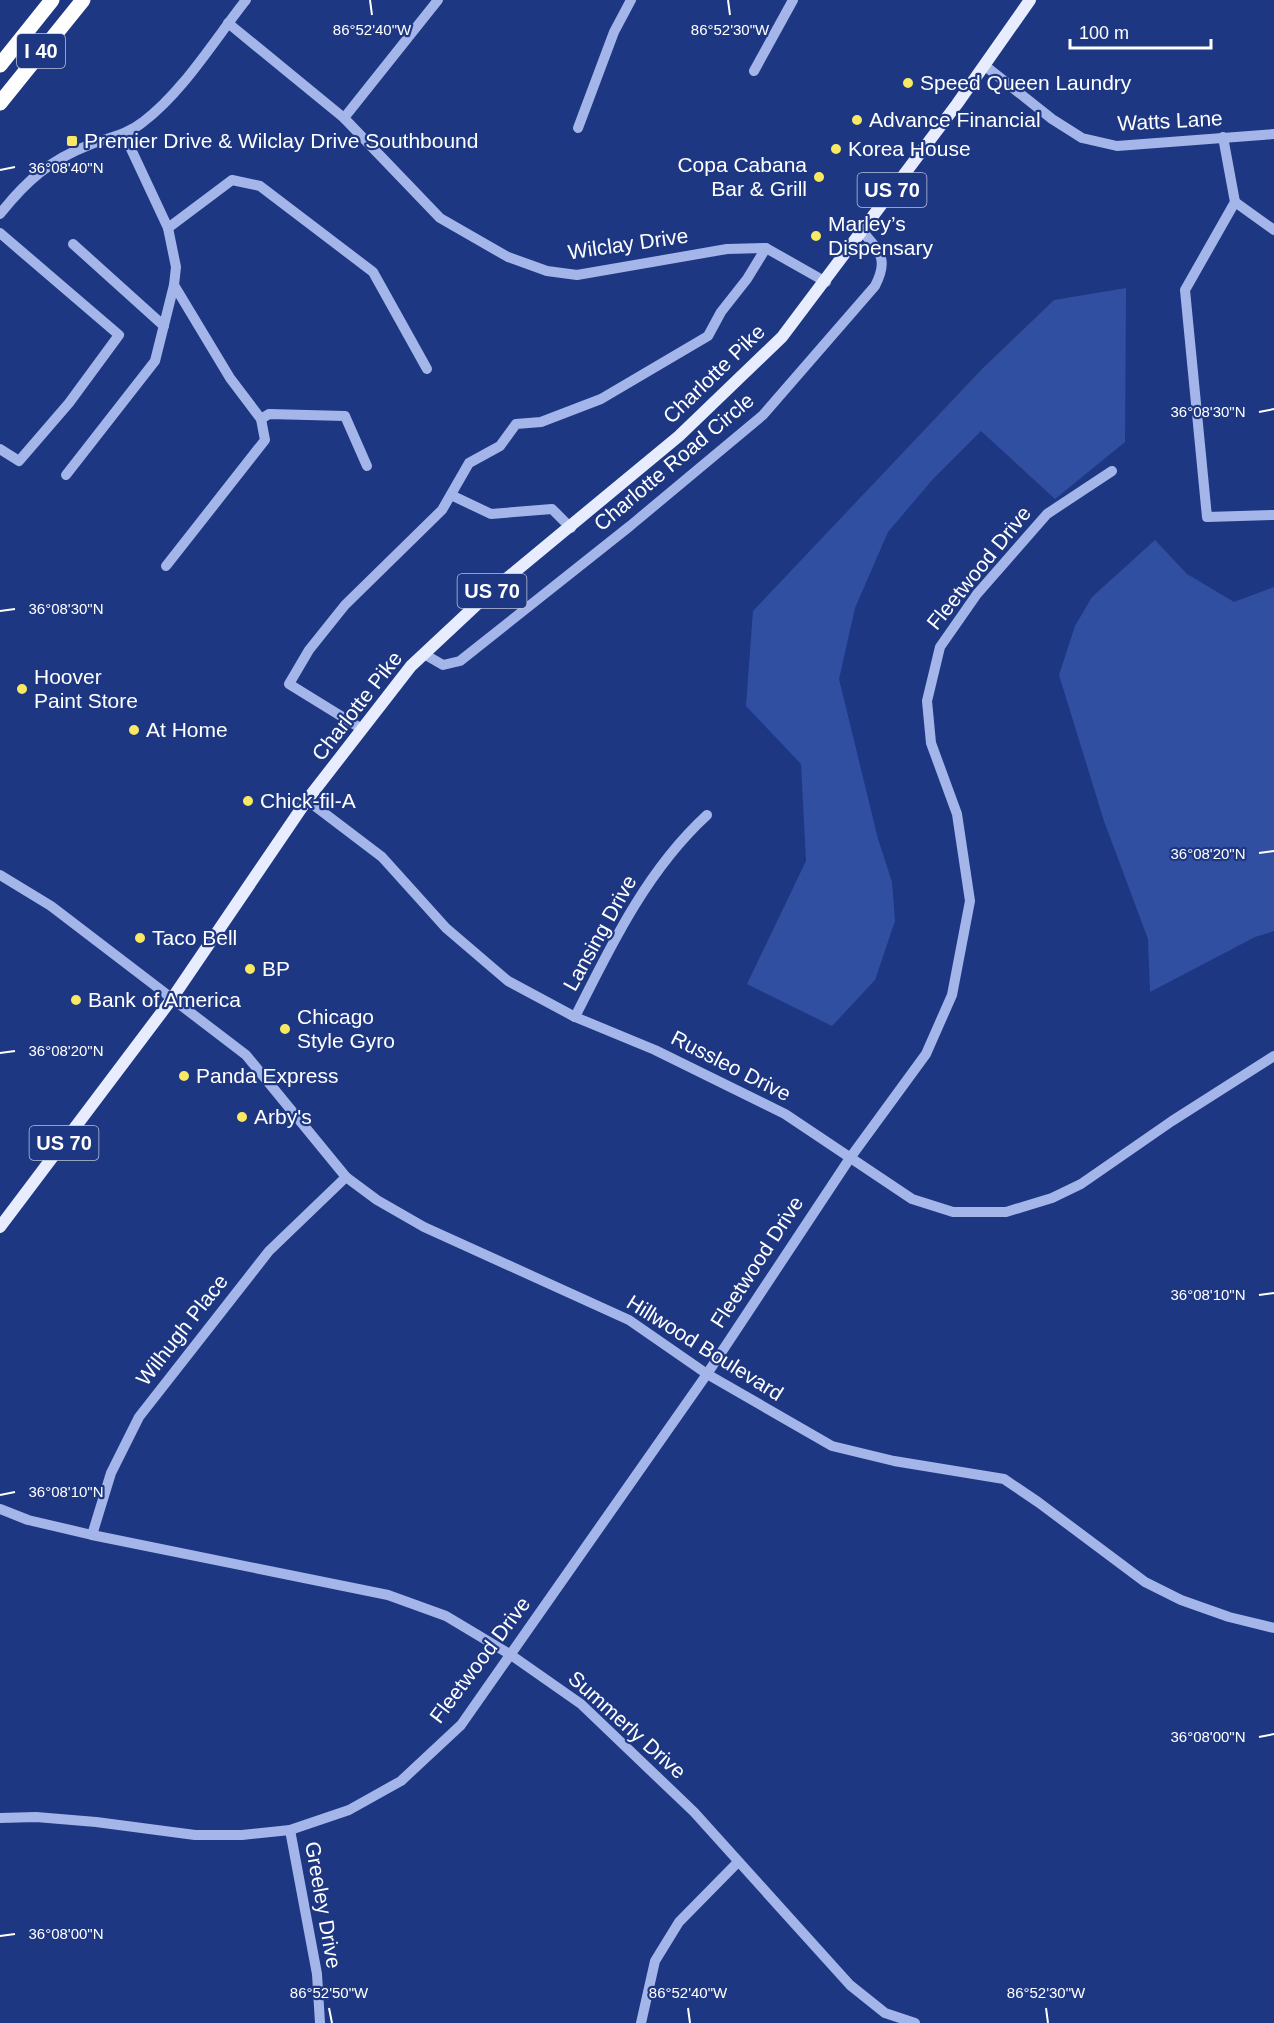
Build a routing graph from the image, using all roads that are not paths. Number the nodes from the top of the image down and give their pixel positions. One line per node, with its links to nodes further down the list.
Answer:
1 (52, 0): 9 (highway, I 40)
2 (83, 0): 12 (highway, I 40)
3 (246, 0): 8 (street)
4 (438, 0): 13 (street)
5 (631, 0): 14 (street)
6 (793, 0): 11 (street)
7 (1025, 2): 10 (main road, US 70)
8 (228, 23): 13 (street, Wilclay Drive); 15 (street)
9 (0, 65)
10 (984, 65): 17 (street, Watts Lane); 22 (main road, US 70)
11 (754, 70)
12 (0, 103)
13 (344, 118): 25 (street, Wilclay Drive)
14 (578, 128)
15 (124, 134): 19 (street); 20 (street)
16 (1274, 134): 17 (street, Watts Lane)
17 (1224, 137): 18 (street)
18 (1235, 202): 21 (street); 36 (street)
19 (0, 214)
20 (168, 228): 27 (street); 29 (street)
21 (1274, 230)
22 (862, 231): 26 (main road, US 70); 39 (street, Charlotte Road Circle)
23 (0, 233): 31 (street)
24 (73, 244): 28 (street)
25 (766, 248): 26 (street); 35 (street)
26 (826, 282): 37 (main road, Charlotte Pike / US 70)
27 (174, 285): 28 (street); 30 (street)
28 (164, 326): 34 (street)
29 (427, 369)
30 (261, 419): 32 (street); 38 (street)
31 (0, 449)
32 (367, 466)
33 (1112, 471): 47 (street, Fleetwood Drive)
34 (66, 475)
35 (451, 495): 37 (street); 40 (street)
36 (1274, 515)
37 (571, 528): 39 (main road, Charlotte Pike / US 70)
38 (166, 566)
39 (424, 654): 40 (main road, Charlotte Pike / US 70)
40 (362, 729): 41 (main road, Charlotte Pike / US 70)
41 (307, 800): 44 (main road, Charlotte Pike / US 70); 45 (street, Russleo Drive)
42 (707, 815): 45 (street, Lansing Drive)
43 (0, 875): 44 (street, Hillwood Boulevard)
44 (171, 999): 48 (street, Hillwood Boulevard); 49 (main road, Charlotte Pike / US 70)
45 (575, 1017): 47 (street, Russleo Drive)
46 (1274, 1056): 47 (street, Russleo Drive)
47 (850, 1158): 50 (street, Fleetwood Drive)
48 (346, 1177): 50 (street, Hillwood Boulevard); 52 (street, Wilhugh Place)
49 (0, 1227)
50 (707, 1374): 53 (street, Hillwood Boulevard); 54 (street, Fleetwood Drive)
51 (0, 1509): 52 (street, Summerly Drive)
52 (92, 1535): 54 (street, Summerly Drive)
53 (1274, 1628)
54 (511, 1655): 56 (street, Fleetwood Drive); 57 (street, Summerly Drive)
55 (0, 1818): 56 (street, Fleetwood Drive)
56 (290, 1830): 58 (street, Greeley Drive)
57 (738, 1862): 59 (street); 60 (street, Summerly Drive)
58 (320, 2023)
59 (642, 2023)
60 (915, 2023)

